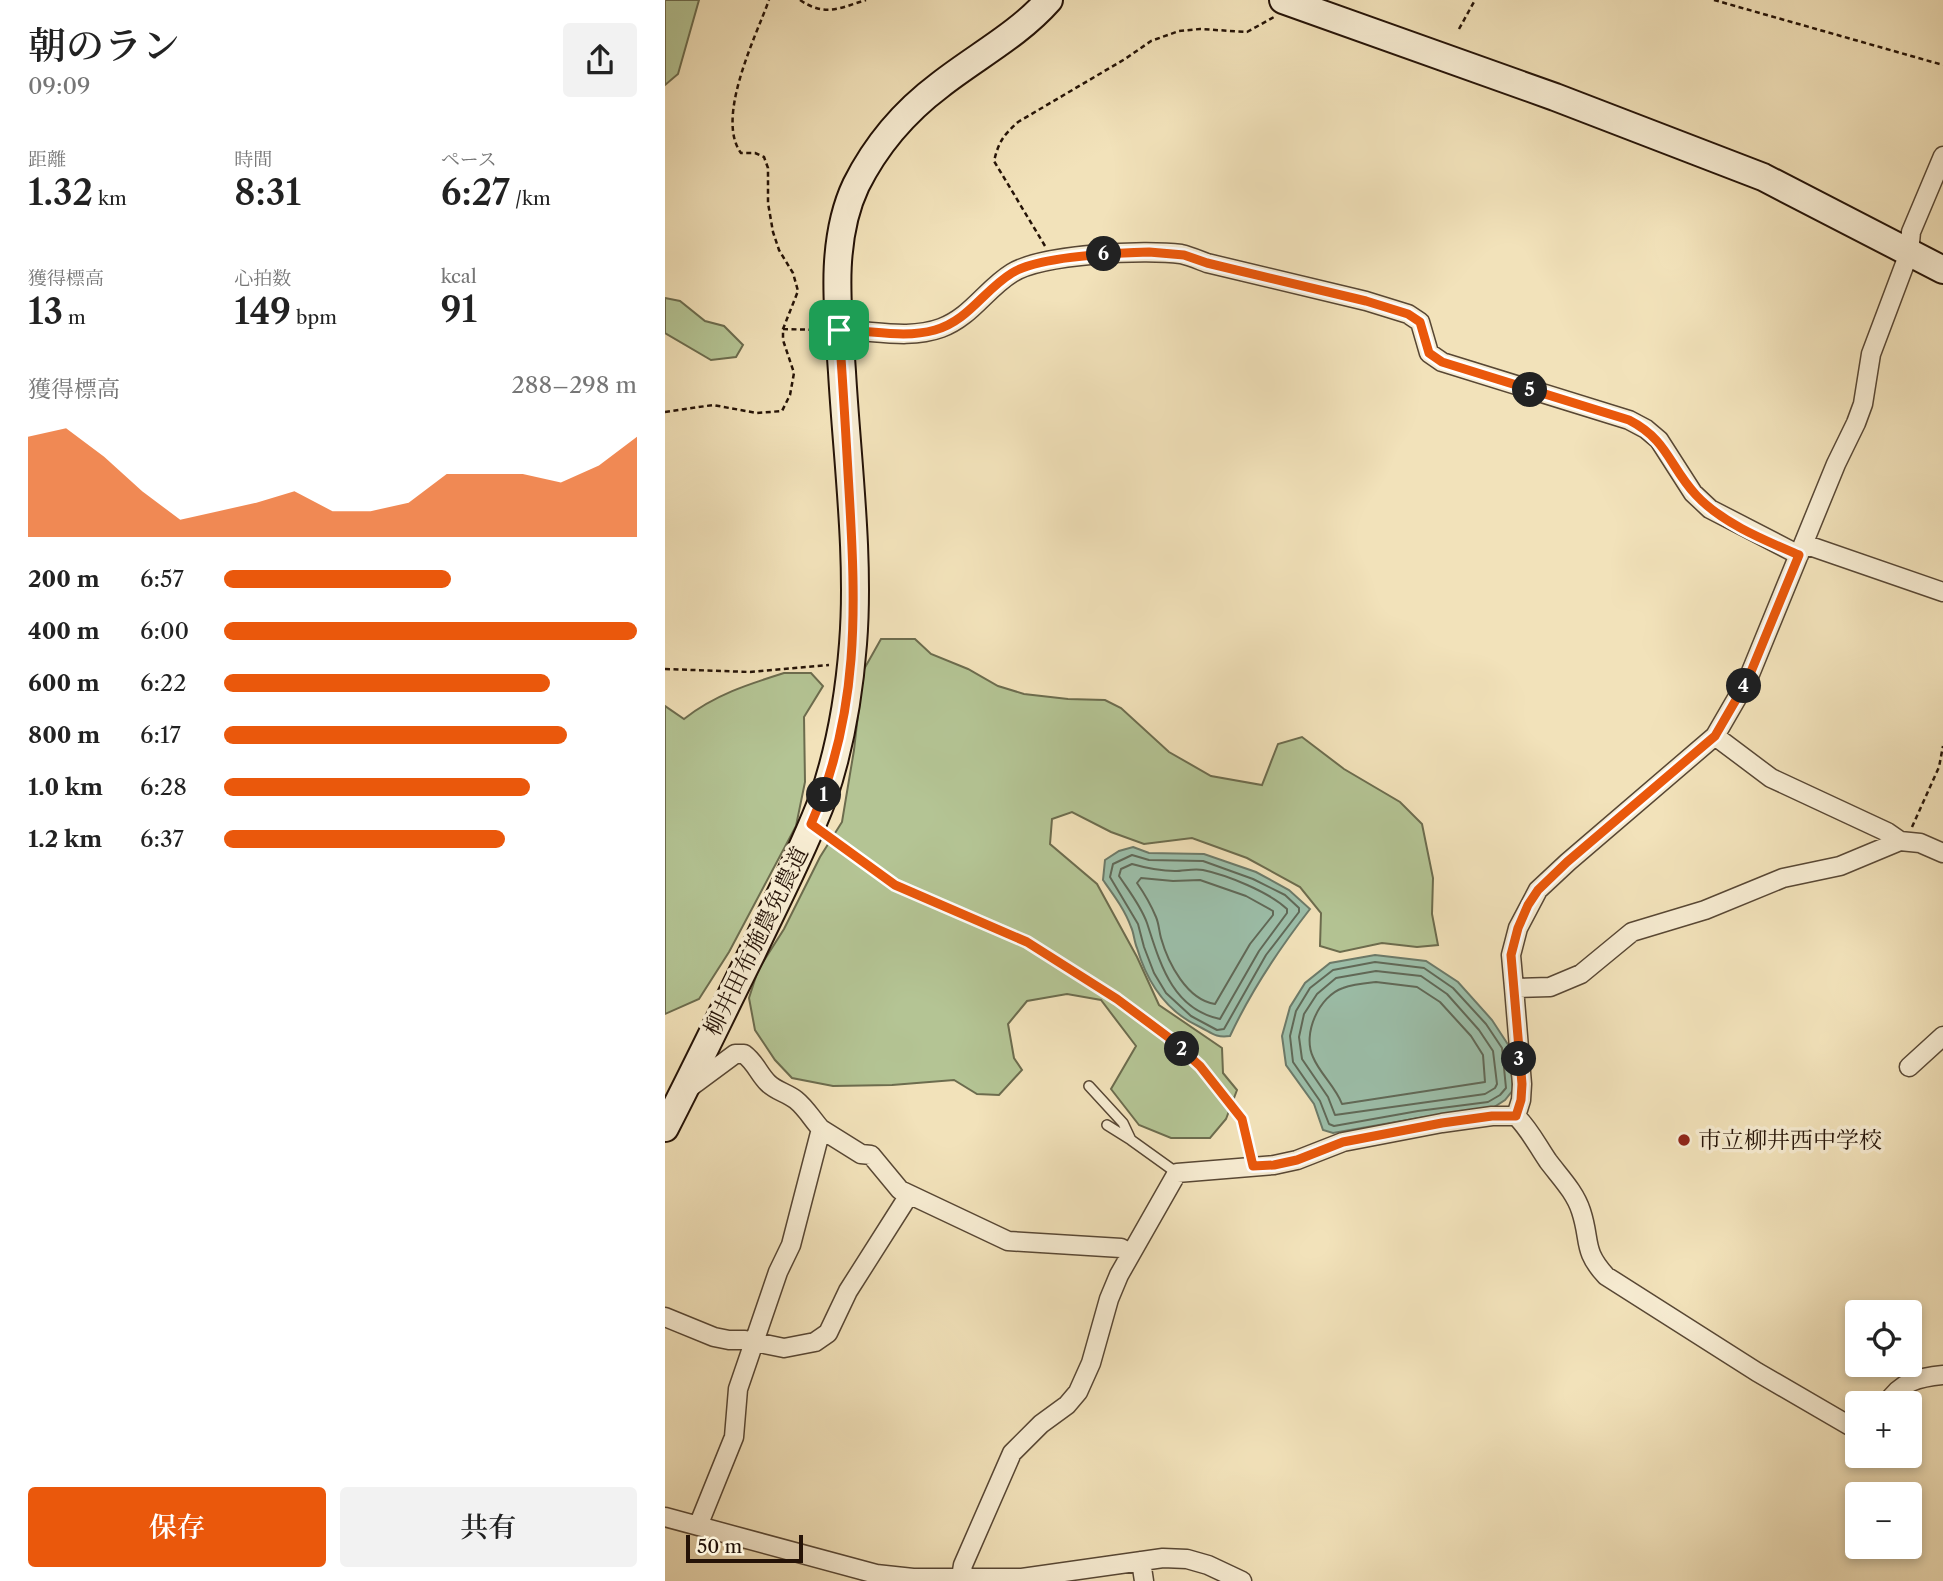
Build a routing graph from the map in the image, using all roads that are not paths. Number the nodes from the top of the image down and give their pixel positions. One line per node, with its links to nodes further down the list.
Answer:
1 (1049, 0): 6 (street, 柳井田布施農免農道)
2 (1289, 2): 4 (street)
3 (1943, 156): 4 (street)
4 (1909, 253): 5 (street); 7 (street)
5 (1943, 270)
6 (839, 330): 7 (street); 16 (street, 柳井田布施農免農道)
7 (1801, 549): 8 (street); 9 (street)
8 (1943, 592)
9 (1715, 736): 10 (street); 12 (street)
10 (1903, 841): 11 (street); 12 (street)
11 (1943, 853)
12 (1514, 988): 17 (street)
13 (1943, 1036): 14 (street)
14 (1909, 1067)
15 (1089, 1086): 21 (lane)
16 (685, 1089): 19 (street, 柳井田布施農免農道); 20 (street)
17 (1516, 1116): 22 (street); 29 (street)
18 (1107, 1125): 21 (lane)
19 (665, 1128)
20 (821, 1129): 23 (street); 26 (street)
21 (1131, 1140): 22 (lane)
22 (1177, 1173): 24 (street)
23 (909, 1195): 24 (street); 26 (street)
24 (1130, 1254): 33 (street)
25 (665, 1317): 26 (street)
26 (753, 1343): 31 (street)
27 (1943, 1375): 28 (street)
28 (1898, 1391)
29 (1845, 1423)
30 (665, 1517): 31 (street)
31 (698, 1525): 34 (street)
32 (1141, 1562): 35 (street); 36 (street); 37 (street)
33 (961, 1577): 34 (street); 35 (street)
34 (874, 1578)
35 (1050, 1578)
36 (1144, 1581)
37 (1242, 1581)

